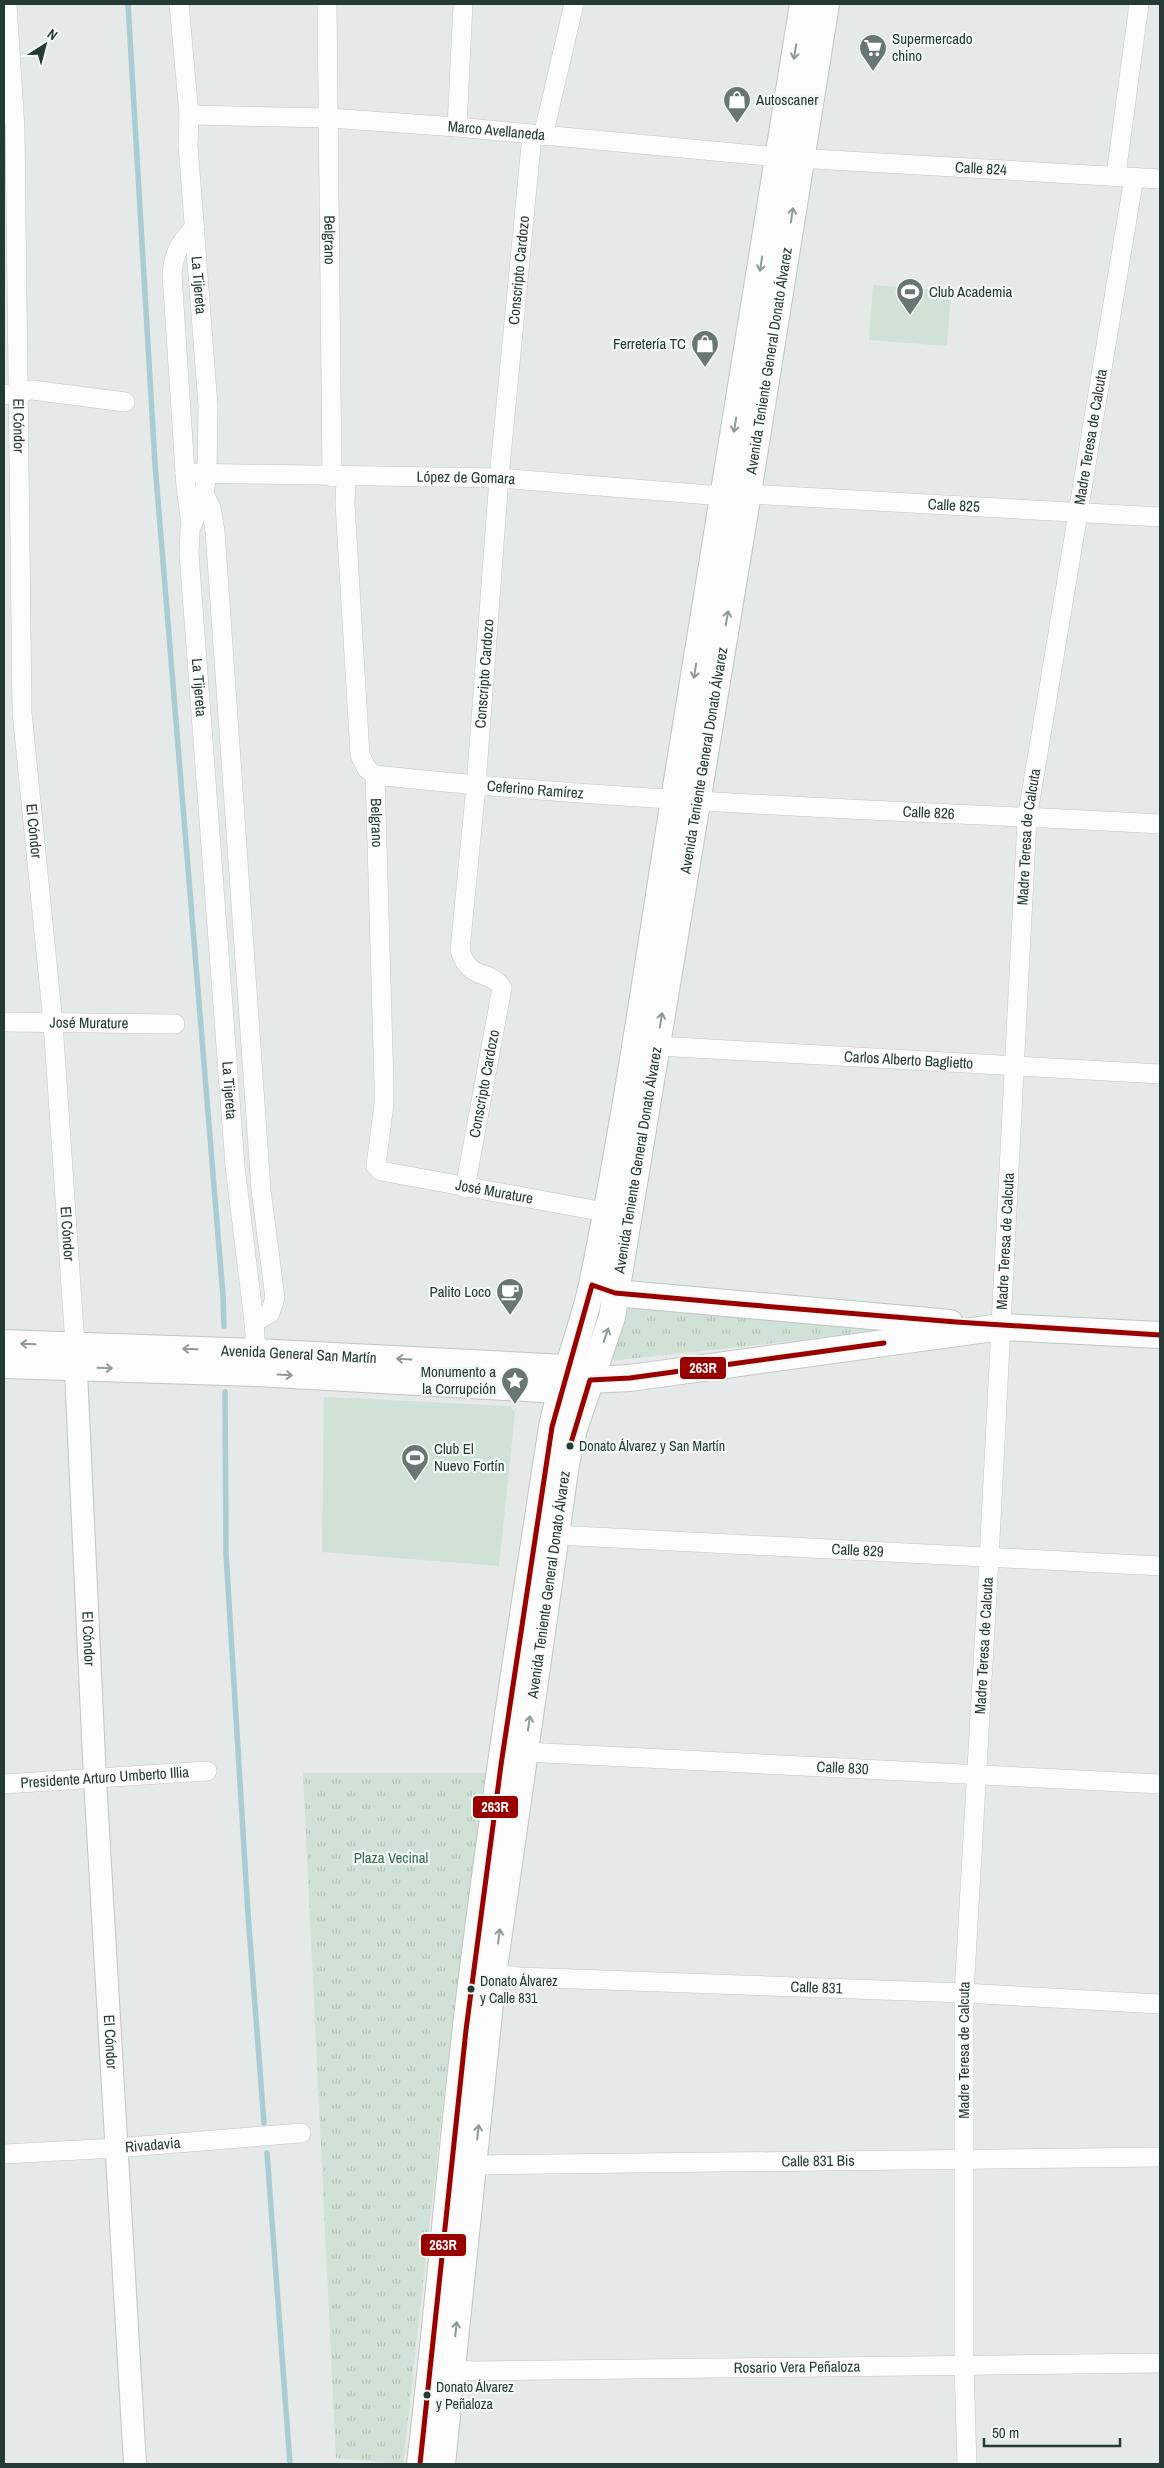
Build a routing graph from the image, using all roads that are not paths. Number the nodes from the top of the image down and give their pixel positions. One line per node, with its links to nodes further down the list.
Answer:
1 (6, 4): 12 (street, El Cóndor)
2 (179, 4): 9 (street, La Tijereta)
3 (327, 4): 10 (street, Belgrano)
4 (463, 4): 11 (street)
5 (574, 4): 13 (street, Conscripto Cardozo)
6 (803, 4): 14 (main road, Avenida Teniente General Donato Álvarez, one-way to 14)
7 (826, 4): 14 (main road, Avenida Teniente General Donato Álvarez)
8 (1139, 4): 15 (street, Madre Teresa de Calcuta)
9 (190, 115): 10 (street, Marco Avellaneda); 17 (street, La Tijereta)
10 (329, 118): 11 (street, Marco Avellaneda); 22 (street, Belgrano)
11 (457, 127): 13 (street, Marco Avellaneda)
12 (9, 129): 18 (street, El Cóndor)
13 (538, 136): 14 (street, Marco Avellaneda); 23 (street, Conscripto Cardozo)
14 (789, 158): 15 (street, Calle 824); 25 (main road, Avenida Teniente General Donato Álvarez)
15 (1125, 176): 16 (street, Calle 824); 26 (street, Madre Teresa de Calcuta)
16 (1160, 179)
17 (195, 226): 20 (street, La Tijereta); 21 (street)
18 (11, 394): 19 (street); 29 (street, El Cóndor)
19 (125, 402)
20 (207, 472): 21 (street, López de Gomara); 22 (street, López de Gomara); 24 (street, La Tijereta)
21 (185, 473): 28 (street)
22 (339, 477): 23 (street, López de Gomara); 30 (street, Belgrano)
23 (499, 478): 25 (street, López de Gomara); 31 (street, Conscripto Cardozo)
24 (204, 494): 28 (street, La Tijereta); 36 (street)
25 (736, 495): 26 (street, Calle 825); 32 (main road, Avenida Teniente General Donato Álvarez)
26 (1078, 514): 27 (street, Calle 825); 33 (street, Madre Teresa de Calcuta)
27 (1160, 517)
28 (192, 526): 35 (street, La Tijereta)
29 (13, 712): 38 (street, El Cóndor)
30 (375, 775): 31 (street, Ceferino Ramírez); 44 (street, Belgrano)
31 (476, 786): 32 (street, Ceferino Ramírez); 46 (street, Conscripto Cardozo)
32 (685, 799): 33 (street, Calle 826); 40 (main road, Avenida Teniente General Donato Álvarez, one-way to 32); 47 (main road, Avenida Teniente General Donato Álvarez)
33 (1028, 817): 34 (street, Calle 826); 41 (street, Madre Teresa de Calcuta)
34 (1160, 824)
35 (218, 969): 36 (street); 45 (street, La Tijereta)
36 (246, 970): 43 (street)
37 (4, 1022): 38 (street, José Murature)
38 (53, 1023): 39 (street, José Murature); 53 (street, El Cóndor)
39 (175, 1024)
40 (657, 1046): 41 (street, Carlos Alberto Baglietto); 48 (main road, Avenida Teniente General Donato Álvarez)
41 (1013, 1067): 42 (street, Carlos Alberto Baglietto); 50 (street, Madre Teresa de Calcuta)
42 (1160, 1074)
43 (259, 1163): 45 (street); 49 (street)
44 (381, 1171): 46 (street, José Murature)
45 (236, 1178): 49 (street, La Tijereta)
46 (465, 1188): 47 (street, José Murature)
47 (605, 1212): 48 (main road, Avenida Teniente General Donato Álvarez)
48 (604, 1289): 50 (main road); 56 (main road, Avenida Teniente General Donato Álvarez); 57 (main road, Avenida Teniente General Donato Álvarez, one-way to 48)
49 (254, 1322): 54 (street, La Tijereta)
50 (1001, 1327): 51 (main road, Avenida General San Martín); 57 (main road, Avenida General San Martín); 59 (street, Madre Teresa de Calcuta)
51 (1160, 1335)
52 (4, 1343): 53 (main road, Avenida General San Martín, one-way to 52)
53 (75, 1356): 54 (main road, Avenida General San Martín); 55 (main road, Avenida General San Martín); 64 (street, El Cóndor)
54 (257, 1362): 56 (main road, Avenida General San Martín)
55 (4, 1365)
56 (563, 1379): 57 (main road, Avenida General San Martín); 67 (main road, Avenida Teniente General Donato Álvarez)
57 (590, 1380): 58 (main road, Avenida Teniente General Donato Álvarez)
58 (556, 1535): 59 (street, Calle 829); 61 (main road, Avenida Teniente General Donato Álvarez, one-way to 58)
59 (989, 1559): 60 (street, Calle 829); 63 (street, Madre Teresa de Calcuta)
60 (1160, 1566)
61 (525, 1752): 63 (street, Calle 830); 67 (main road, Avenida Teniente General Donato Álvarez, one-way to 61)
62 (207, 1771): 64 (street, Presidente Arturo Umberto Illia)
63 (976, 1774): 66 (street, Calle 830); 68 (street, Madre Teresa de Calcuta)
64 (95, 1779): 65 (street, Presidente Arturo Umberto Illia); 71 (street, El Cóndor)
65 (4, 1784)
66 (1160, 1784)
67 (483, 1972): 68 (street, Calle 831); 75 (main road, Avenida Teniente General Donato Álvarez, one-way to 67); 78 (main road, Avenida Teniente General Donato Álvarez)
68 (964, 1993): 69 (street, Calle 831); 74 (street, Madre Teresa de Calcuta)
69 (1160, 2004)
70 (302, 2133): 71 (street, Rivadavia)
71 (116, 2148): 72 (street, Rivadavia); 79 (street, El Cóndor)
72 (4, 2154)
73 (1160, 2157): 74 (street, Calle 831 Bis)
74 (964, 2158): 75 (street, Calle 831 Bis); 77 (street, Madre Teresa de Calcuta)
75 (474, 2165): 78 (main road, Avenida Teniente General Donato Álvarez, one-way to 75)
76 (1160, 2363): 77 (street, Rosario Vera Peñaloza)
77 (964, 2365): 78 (street, Rosario Vera Peñaloza); 82 (street, Madre Teresa de Calcuta)
78 (442, 2369): 80 (main road, Avenida Teniente General Donato Álvarez); 81 (main road, Avenida Teniente General Donato Álvarez)
79 (135, 2464)
80 (420, 2464)
81 (442, 2464)
82 (967, 2464)

